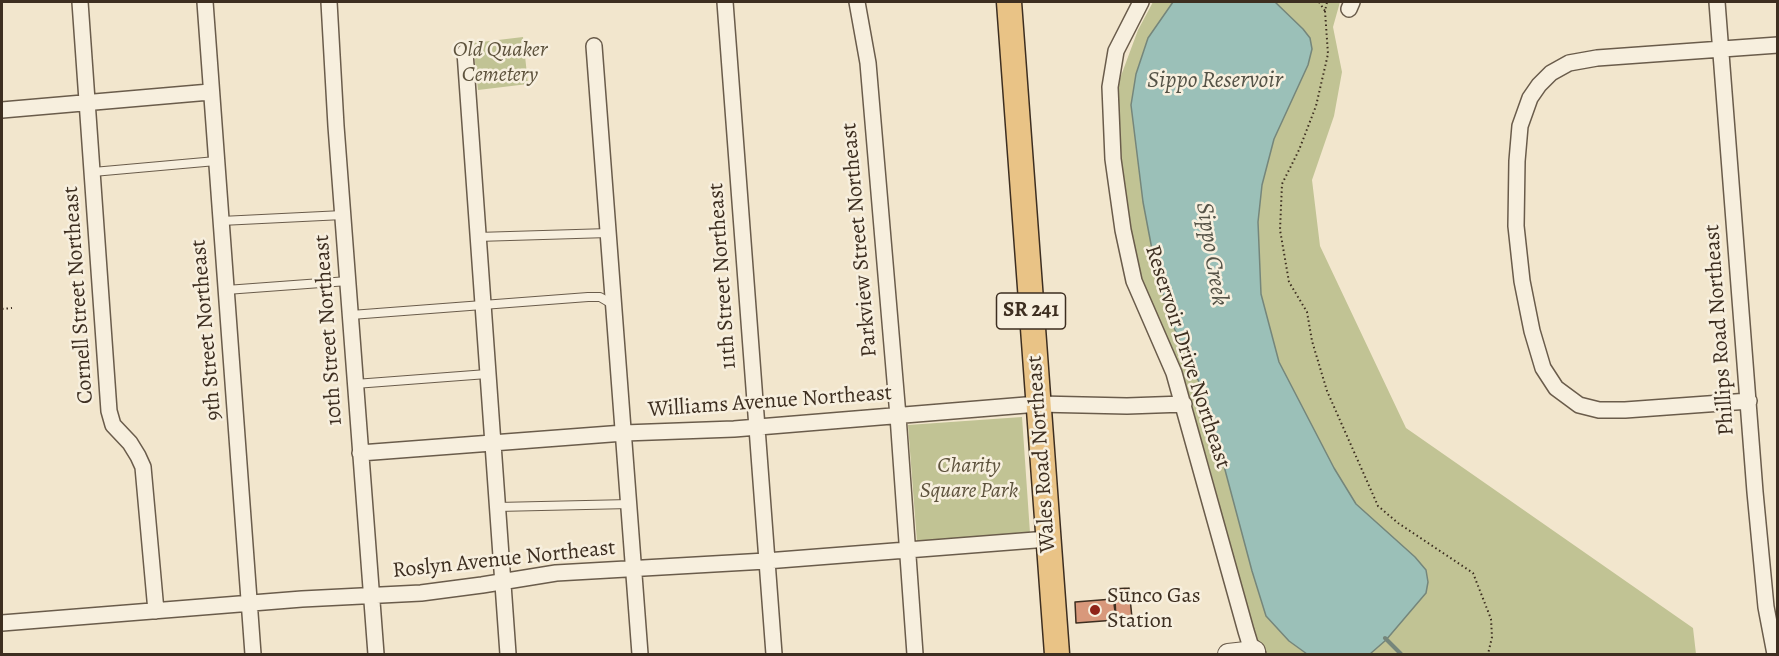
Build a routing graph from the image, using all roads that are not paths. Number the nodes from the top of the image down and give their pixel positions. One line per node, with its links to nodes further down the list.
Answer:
1 (80, 2): 14 (street, Cornell Street Northeast)
2 (205, 2): 13 (street, 9th Street Northeast)
3 (329, 2): 18 (street, 10th Street Northeast)
4 (725, 2): 33 (street, 11th Street Northeast)
5 (857, 2): 32 (street, Parkview Street Northeast)
6 (1009, 2): 30 (main road, Wales Road Northeast / SR 241)
7 (1141, 2): 31 (street, Reservoir Drive Northeast)
8 (1717, 2): 11 (street, Phillips Road Northeast)
9 (1778, 45): 11 (street)
10 (594, 46): 20 (street)
11 (1721, 49): 29 (street, Phillips Road Northeast); 29 (street)
12 (465, 52): 21 (street)
13 (210, 92): 14 (street); 16 (street, 9th Street Northeast)
14 (87, 102): 15 (street); 17 (street, Cornell Street Northeast)
15 (2, 110)
16 (216, 161): 17 (lane); 19 (street, 9th Street Northeast)
17 (93, 172): 46 (street, Cornell Street Northeast)
18 (343, 215): 19 (lane); 22 (street, 10th Street Northeast)
19 (221, 221): 23 (street, 9th Street Northeast)
20 (609, 233): 21 (lane); 25 (street)
21 (477, 237): 24 (street)
22 (348, 281): 23 (lane); 26 (street, 10th Street Northeast)
23 (226, 290): 45 (street, 9th Street Northeast)
24 (482, 304): 25 (lane); 26 (lane); 27 (street)
25 (614, 305): 34 (street)
26 (351, 315): 28 (street, 10th Street Northeast)
27 (487, 374): 28 (lane); 35 (street)
28 (355, 384): 36 (street, 10th Street Northeast)
29 (1749, 401): 57 (street, Phillips Road Northeast)
30 (1038, 404): 31 (street, Williams Avenue Northeast); 32 (street, Williams Avenue Northeast); 39 (main road, Wales Road Northeast / SR 241)
31 (1184, 404): 48 (street, Reservoir Drive Northeast)
32 (898, 416): 33 (street, Williams Avenue Northeast); 40 (street, Parkview Street Northeast)
33 (756, 427): 34 (street, Williams Avenue Northeast); 41 (street, 11th Street Northeast)
34 (624, 433): 35 (street, Williams Avenue Northeast); 37 (street)
35 (492, 442): 36 (street, Williams Avenue Northeast); 38 (street)
36 (360, 453): 44 (street, 10th Street Northeast)
37 (630, 504): 38 (lane); 42 (street)
38 (497, 507): 43 (street)
39 (1048, 539): 40 (street, Roslyn Avenue Northeast); 55 (main road, Wales Road Northeast / SR 241)
40 (908, 549): 41 (street, Roslyn Avenue Northeast); 54 (street, Parkview Street Northeast)
41 (766, 561): 42 (street, Roslyn Avenue Northeast); 53 (street, 11th Street Northeast)
42 (635, 569): 43 (street, Roslyn Avenue Northeast); 52 (street)
43 (502, 581): 44 (street, Roslyn Avenue Northeast); 51 (street)
44 (371, 597): 45 (street, Roslyn Avenue Northeast); 50 (street, 10th Street Northeast)
45 (249, 603): 46 (street, Roslyn Avenue Northeast); 49 (street, 9th Street Northeast)
46 (156, 611): 47 (street, Roslyn Avenue Northeast)
47 (2, 622)
48 (1256, 653): 56 (street)
49 (253, 654)
50 (376, 654)
51 (508, 654)
52 (640, 654)
53 (774, 654)
54 (915, 654)
55 (1057, 654)
56 (1228, 654)
57 (1775, 654)

